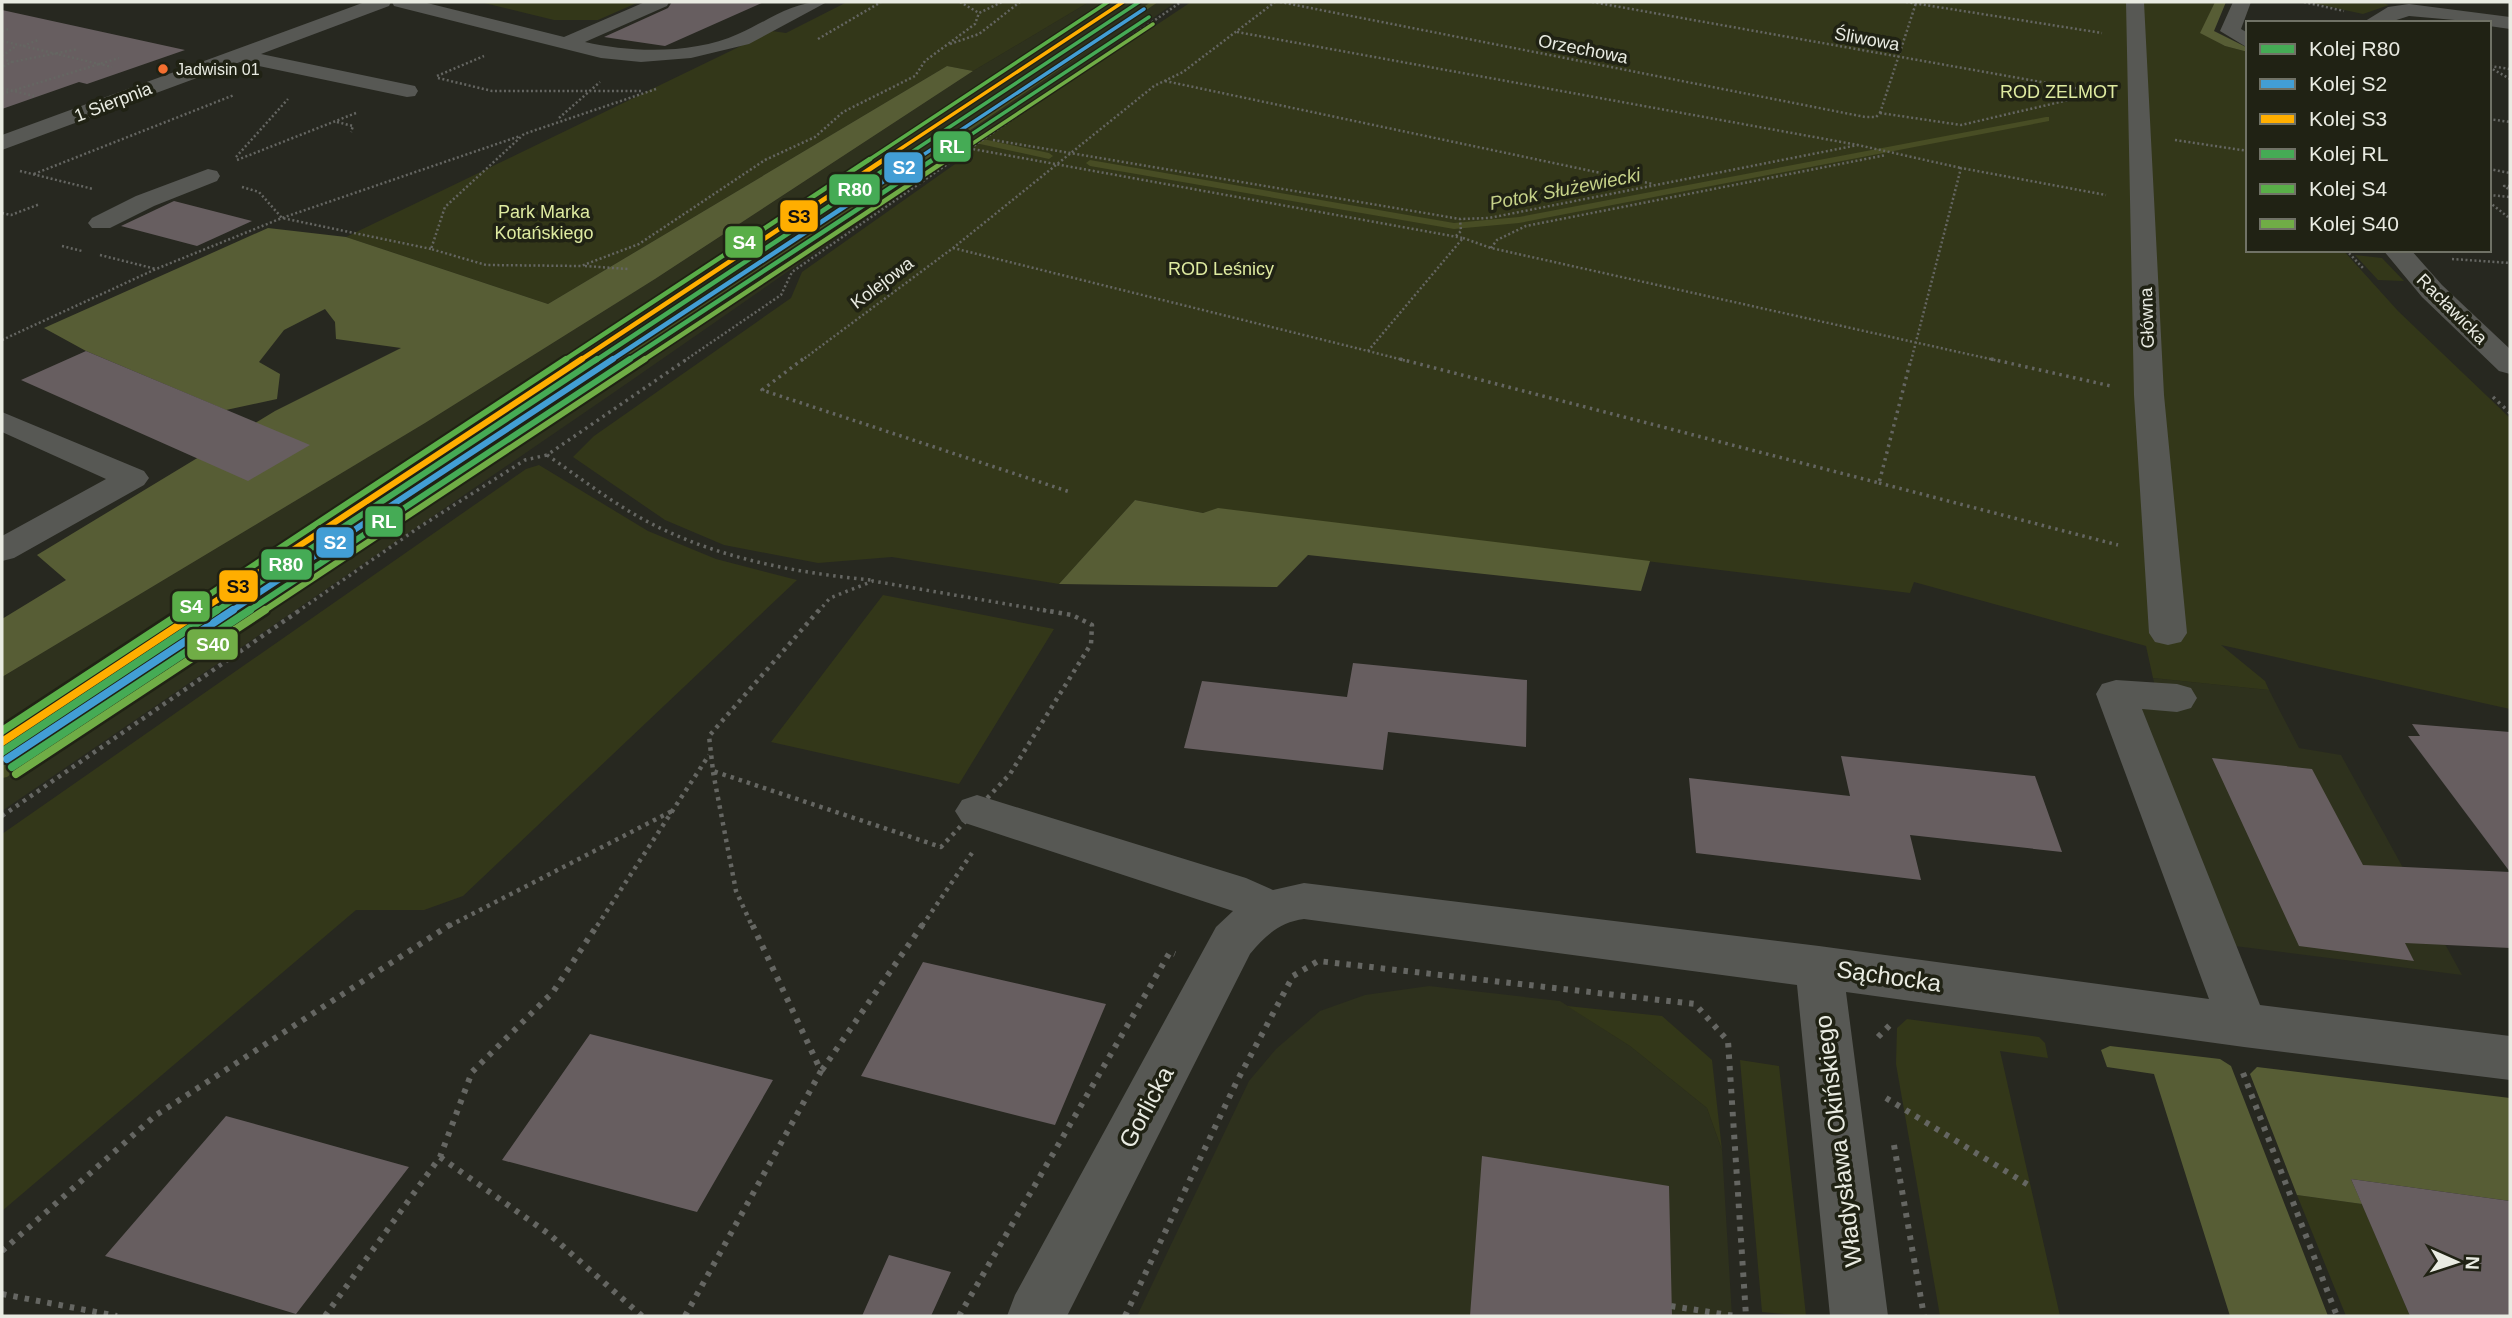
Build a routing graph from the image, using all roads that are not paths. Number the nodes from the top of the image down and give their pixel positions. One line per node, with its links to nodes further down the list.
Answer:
1 (382, 2): 11 (street, 1 Sierpnia)
2 (401, 2): 10 (street)
3 (660, 2): 10 (street)
4 (818, 2): 10 (street)
5 (2135, 2): 20 (street, Główna)
6 (2241, 3): 9 (street)
7 (2376, 21): 8 (street)
8 (2510, 23)
9 (2246, 41)
10 (566, 43)
11 (238, 55): 12 (street); 13 (street, 1 Sierpnia)
12 (407, 91)
13 (2, 143)
14 (220, 180): 15 (street)
15 (101, 223)
16 (2398, 252): 17 (street, Racławicka)
17 (2510, 365)
18 (2, 421): 19 (street)
19 (2, 550)
20 (2168, 633)
21 (2177, 698): 25 (street)
22 (987, 814): 23 (street)
23 (1268, 909): 24 (street, Sąchocka); 27 (street, Gorlicka)
24 (1818, 966): 25 (street, Sąchocka); 28 (street, Władysława Okińskiego)
25 (2242, 1046): 26 (street, Sąchocka)
26 (2510, 1058)
27 (1036, 1316)
28 (1859, 1316)

